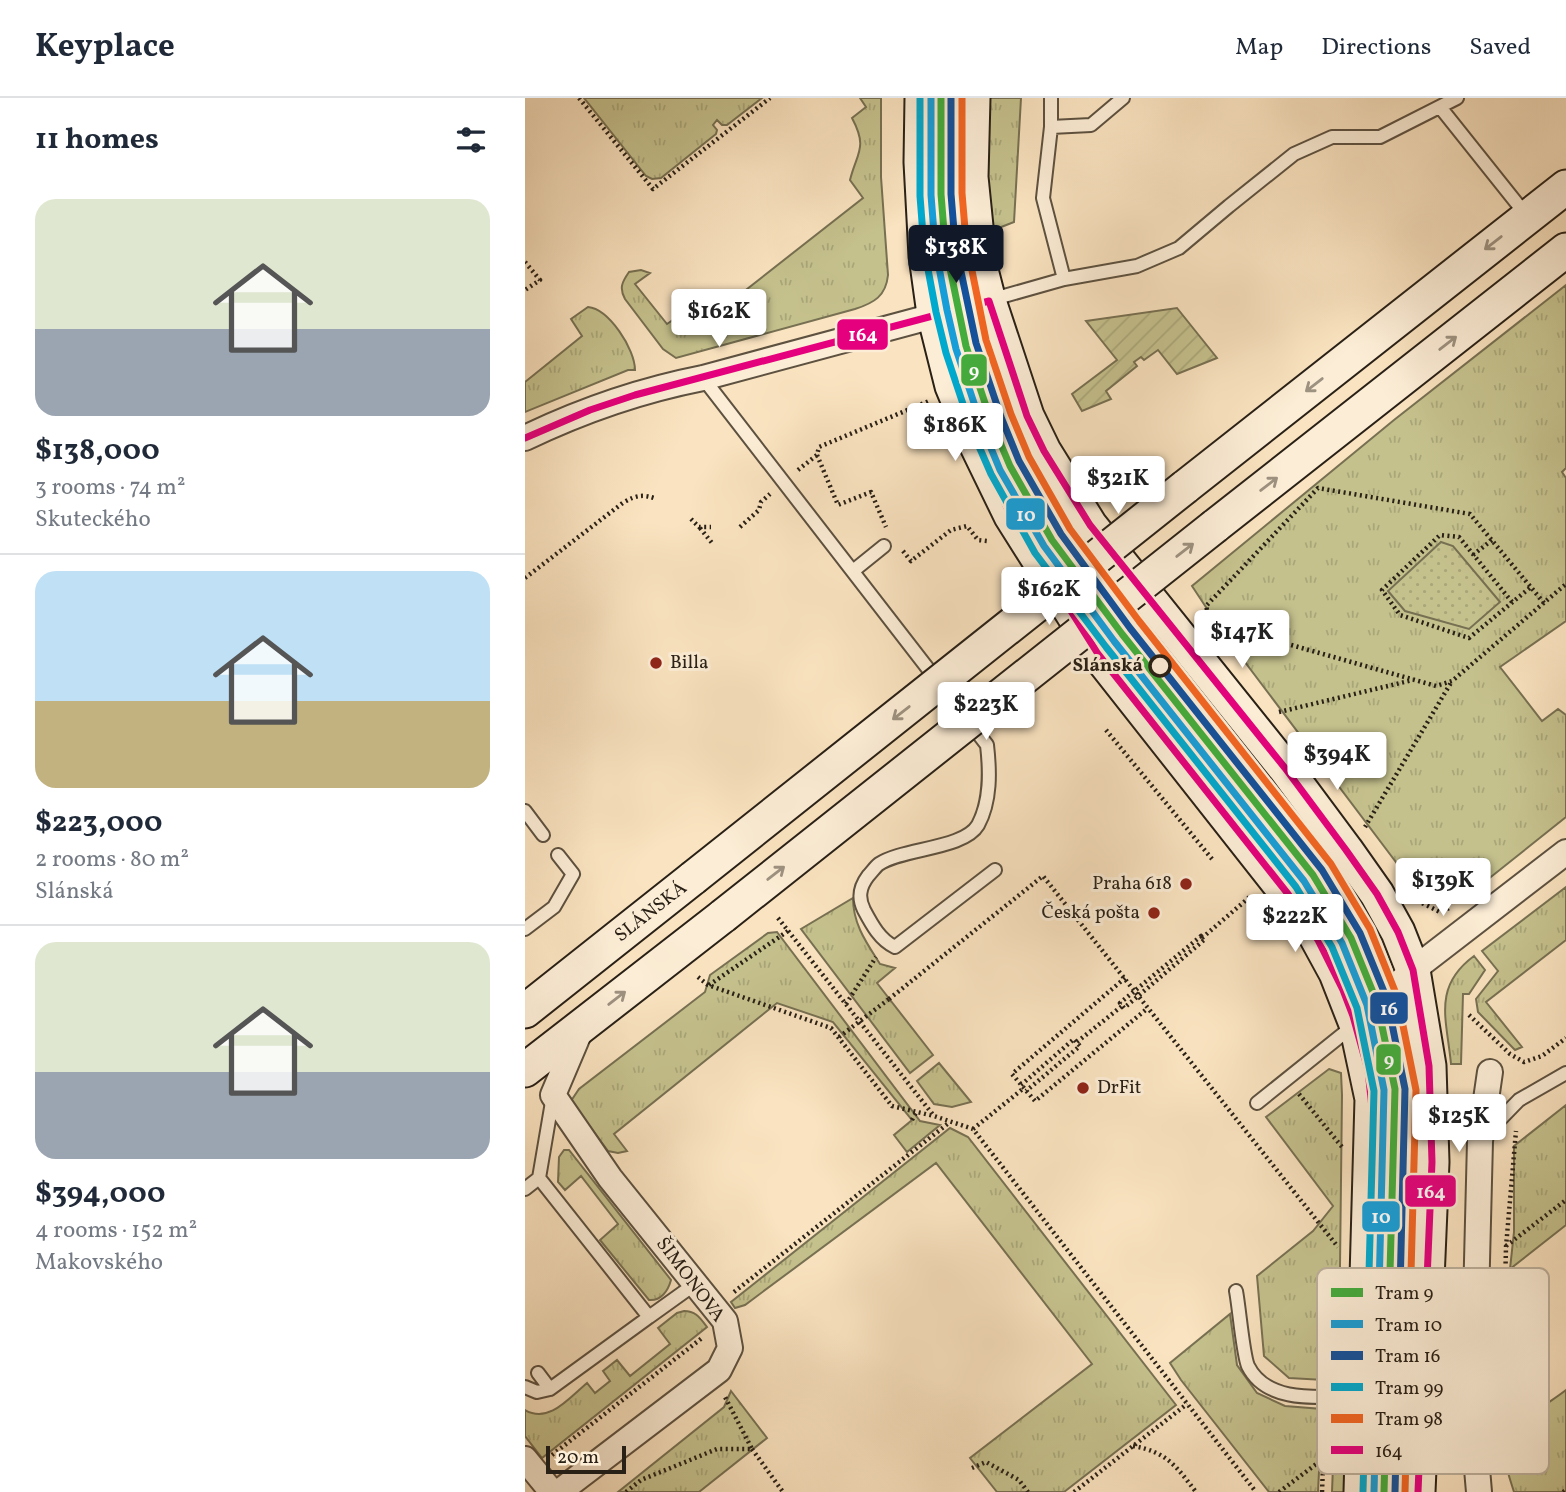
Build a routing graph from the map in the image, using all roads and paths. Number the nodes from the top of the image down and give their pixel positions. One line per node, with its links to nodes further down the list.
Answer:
1 (579, 98): 2 (path)
2 (770, 98)
3 (922, 98): 17 (street)
4 (973, 98): 16 (street)
5 (1051, 98): 9 (lane)
6 (1123, 98): 9 (lane)
7 (1457, 98): 8 (lane)
8 (1440, 107): 11 (lane); 14 (lane)
9 (1051, 127): 14 (lane)
10 (1566, 187): 11 (street, SLÁNSKÁ)
11 (1527, 216): 62 (street, SLÁNSKÁ, one-way to 62, bridge)
12 (1566, 250): 65 (street, one-way to 12, bridge)
13 (525, 262): 15 (path)
14 (1064, 279): 16 (lane)
15 (525, 290)
16 (989, 300): 17 (street); 56 (street)
17 (934, 314): 18 (street); 64 (street)
18 (703, 377): 20 (street); 22 (lane)
19 (933, 399): 21 (path)
20 (525, 438)
21 (817, 455): 22 (path); 28 (path)
22 (782, 481): 27 (path); 34 (lane)
23 (657, 499): 35 (path)
24 (691, 519): 25 (path)
25 (699, 527): 26 (path); 31 (path)
26 (711, 527)
27 (740, 527)
28 (887, 531)
29 (1492, 540): 33 (path); 37 (path); 40 (path)
30 (987, 541): 32 (path)
31 (712, 543)
32 (889, 543): 34 (lane)
33 (1473, 555): 38 (path); 38 (path)
34 (853, 571): 55 (lane)
35 (525, 578)
36 (1566, 584): 39 (path)
37 (1531, 587): 38 (path); 39 (path)
38 (1512, 602)
39 (1544, 603): 41 (path)
40 (1414, 680): 41 (path); 42 (path)
41 (1452, 681): 45 (path)
42 (1271, 714)
43 (1106, 730): 49 (path)
44 (525, 811): 46 (lane)
45 (1361, 832)
46 (543, 835)
47 (1566, 852): 56 (street)
48 (558, 855): 53 (lane)
49 (1212, 859)
50 (995, 870): 55 (lane)
51 (1254, 893): 68 (path)
52 (778, 918): 54 (path)
53 (525, 929)
54 (789, 931): 59 (path); 60 (path)
55 (885, 942): 60 (path)
56 (1413, 970): 64 (street); 90 (street)
57 (698, 977): 59 (path)
58 (1125, 978): 61 (path); 66 (path, bridge); 73 (path)
59 (708, 985): 66 (path)
60 (846, 1004): 78 (path)
61 (1148, 1008): 73 (path); 88 (path)
62 (525, 1011)
63 (1469, 1014): 67 (path)
64 (1356, 1024): 72 (lane); 89 (street)
65 (582, 1025): 69 (street); 74 (street)
66 (839, 1037): 77 (path)
67 (1566, 1038)
68 (1077, 1042): 73 (path); 73 (path)
69 (525, 1070)
70 (1490, 1072): 82 (street)
71 (1566, 1073): 75 (lane)
72 (1286, 1079): 76 (lane); 83 (path)
73 (1024, 1088): 81 (path)
74 (553, 1095): 84 (lane); 93 (street, ŠIMONOVA)
75 (1519, 1100): 82 (lane); 87 (path)
76 (1257, 1103)
77 (916, 1111): 78 (path); 79 (path)
78 (934, 1116): 80 (path)
79 (912, 1120)
80 (951, 1121): 81 (path); 95 (path)
81 (973, 1129): 102 (path)
82 (1480, 1141): 91 (street)
83 (1347, 1153)
84 (539, 1178): 85 (lane); 96 (lane)
85 (525, 1189)
86 (1566, 1200): 87 (path)
87 (1506, 1247): 92 (path)
88 (1346, 1256)
89 (1367, 1268)
90 (1427, 1268)
91 (1477, 1268)
92 (1505, 1268)
93 (695, 1284): 96 (lane); 114 (street, ŠIMONOVA)
94 (1236, 1291): 101 (lane)
95 (728, 1297)
96 (649, 1317): 100 (lane)
97 (711, 1331): 107 (path)
98 (538, 1373): 100 (lane)
99 (525, 1387): 100 (lane)
100 (550, 1389)
101 (1317, 1396)
102 (1187, 1404): 104 (path); 120 (path)
103 (731, 1408): 105 (path)
104 (1133, 1446): 118 (path); 119 (path)
105 (752, 1449): 115 (path); 116 (path)
106 (1317, 1463): 121 (path)
107 (529, 1464): 113 (street)
108 (972, 1468): 117 (path)
109 (1323, 1474): 122 (path)
110 (1361, 1474): 123 (street)
111 (1419, 1474): 124 (street)
112 (1478, 1474): 125 (street)
113 (552, 1492)
114 (559, 1492)
115 (625, 1492)
116 (783, 1492)
117 (1028, 1492)
118 (1074, 1492)
119 (1196, 1492)
120 (1256, 1492)
121 (1279, 1492)
122 (1322, 1492)
123 (1361, 1492)
124 (1418, 1492)
125 (1479, 1492)

